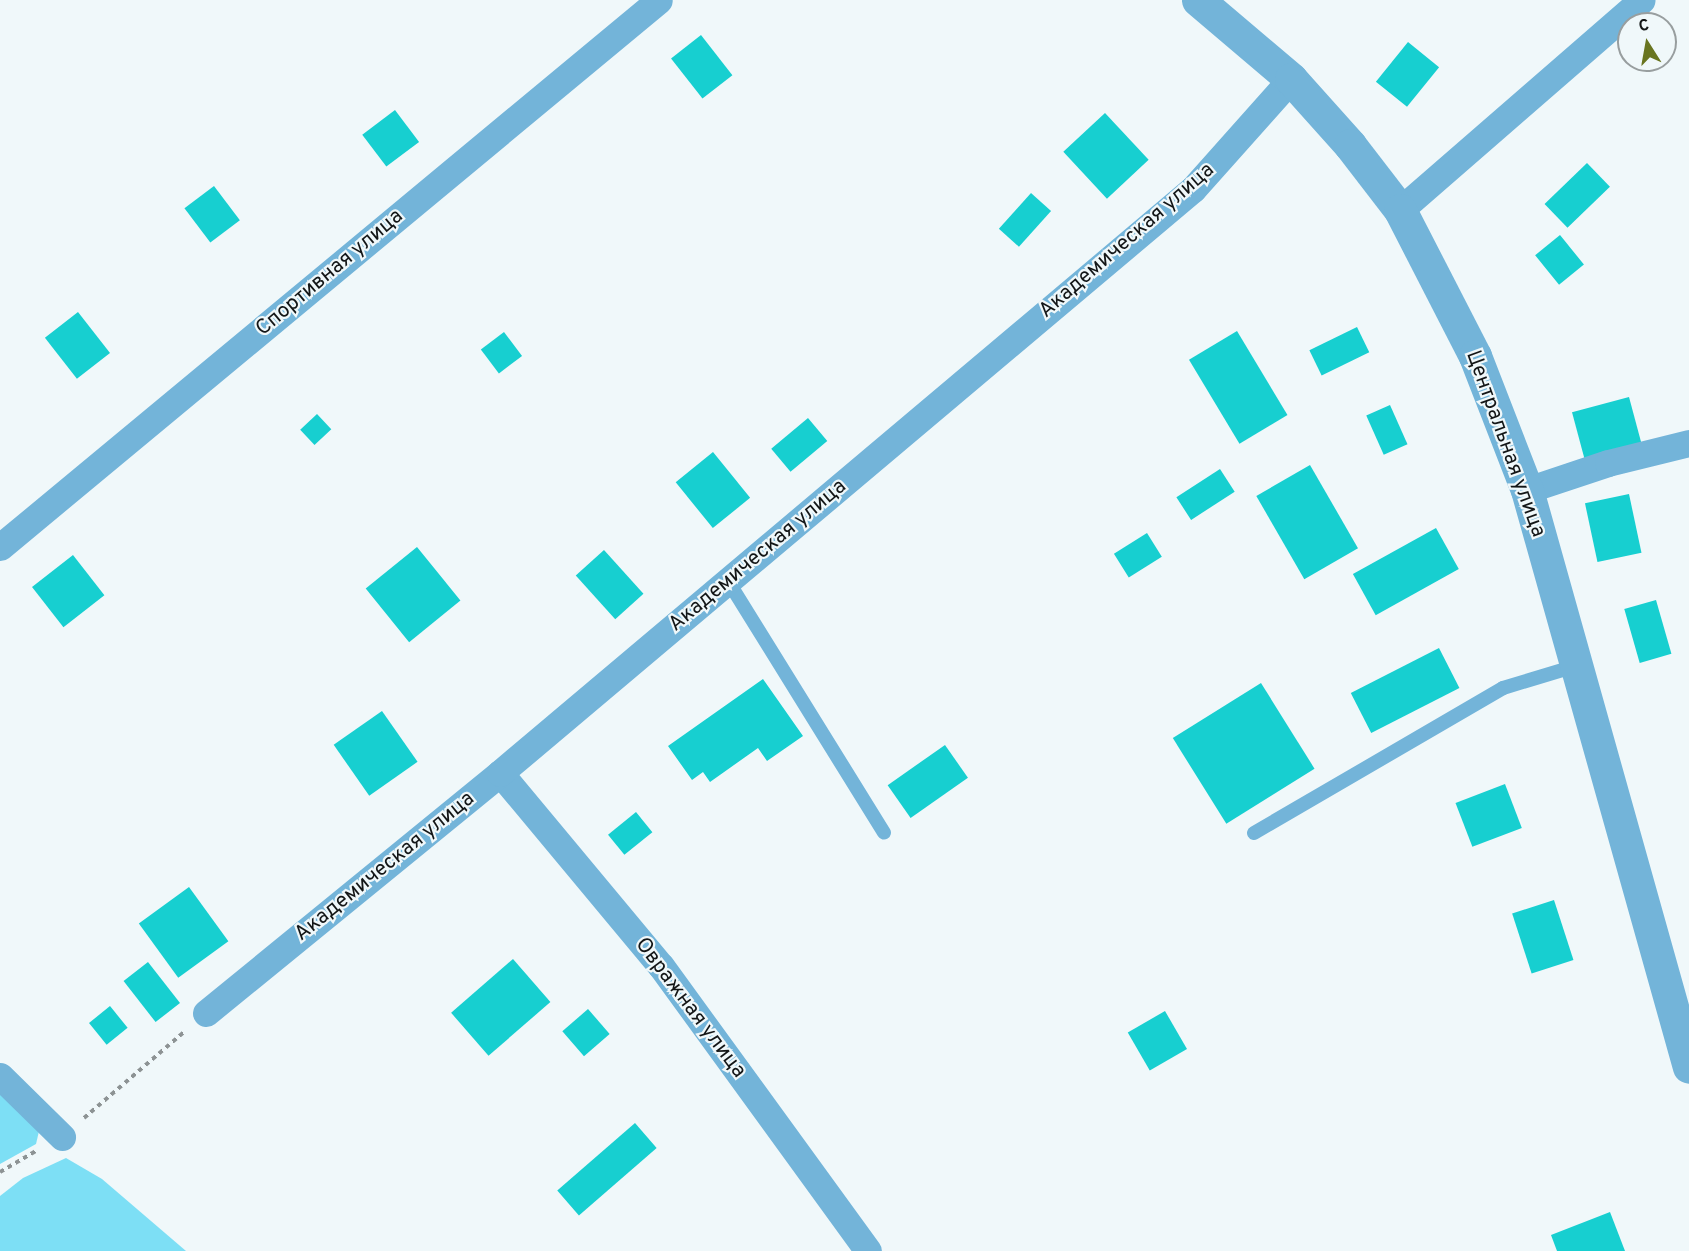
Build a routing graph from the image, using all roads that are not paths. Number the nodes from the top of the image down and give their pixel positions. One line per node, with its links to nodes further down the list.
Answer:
1 (659, 0): 8 (street, Спортивная улица)
2 (1198, 0): 4 (street, Центральная улица)
3 (1642, 0): 5 (street)
4 (1291, 79): 5 (street, Центральная улица); 9 (street, Академическая улица)
5 (1400, 210): 7 (street, Центральная улица)
6 (1689, 443): 7 (street)
7 (1527, 490): 10 (street, Центральная улица)
8 (0, 547)
9 (728, 581): 11 (street, Академическая улица); 12 (lane)
10 (1576, 666): 13 (lane); 15 (street, Центральная улица)
11 (500, 773): 14 (street, Академическая улица); 18 (street, Овражная улица)
12 (884, 833)
13 (1254, 833)
14 (206, 1013)
15 (1689, 1067)
16 (0, 1076): 17 (street)
17 (62, 1137)
18 (868, 1251)

